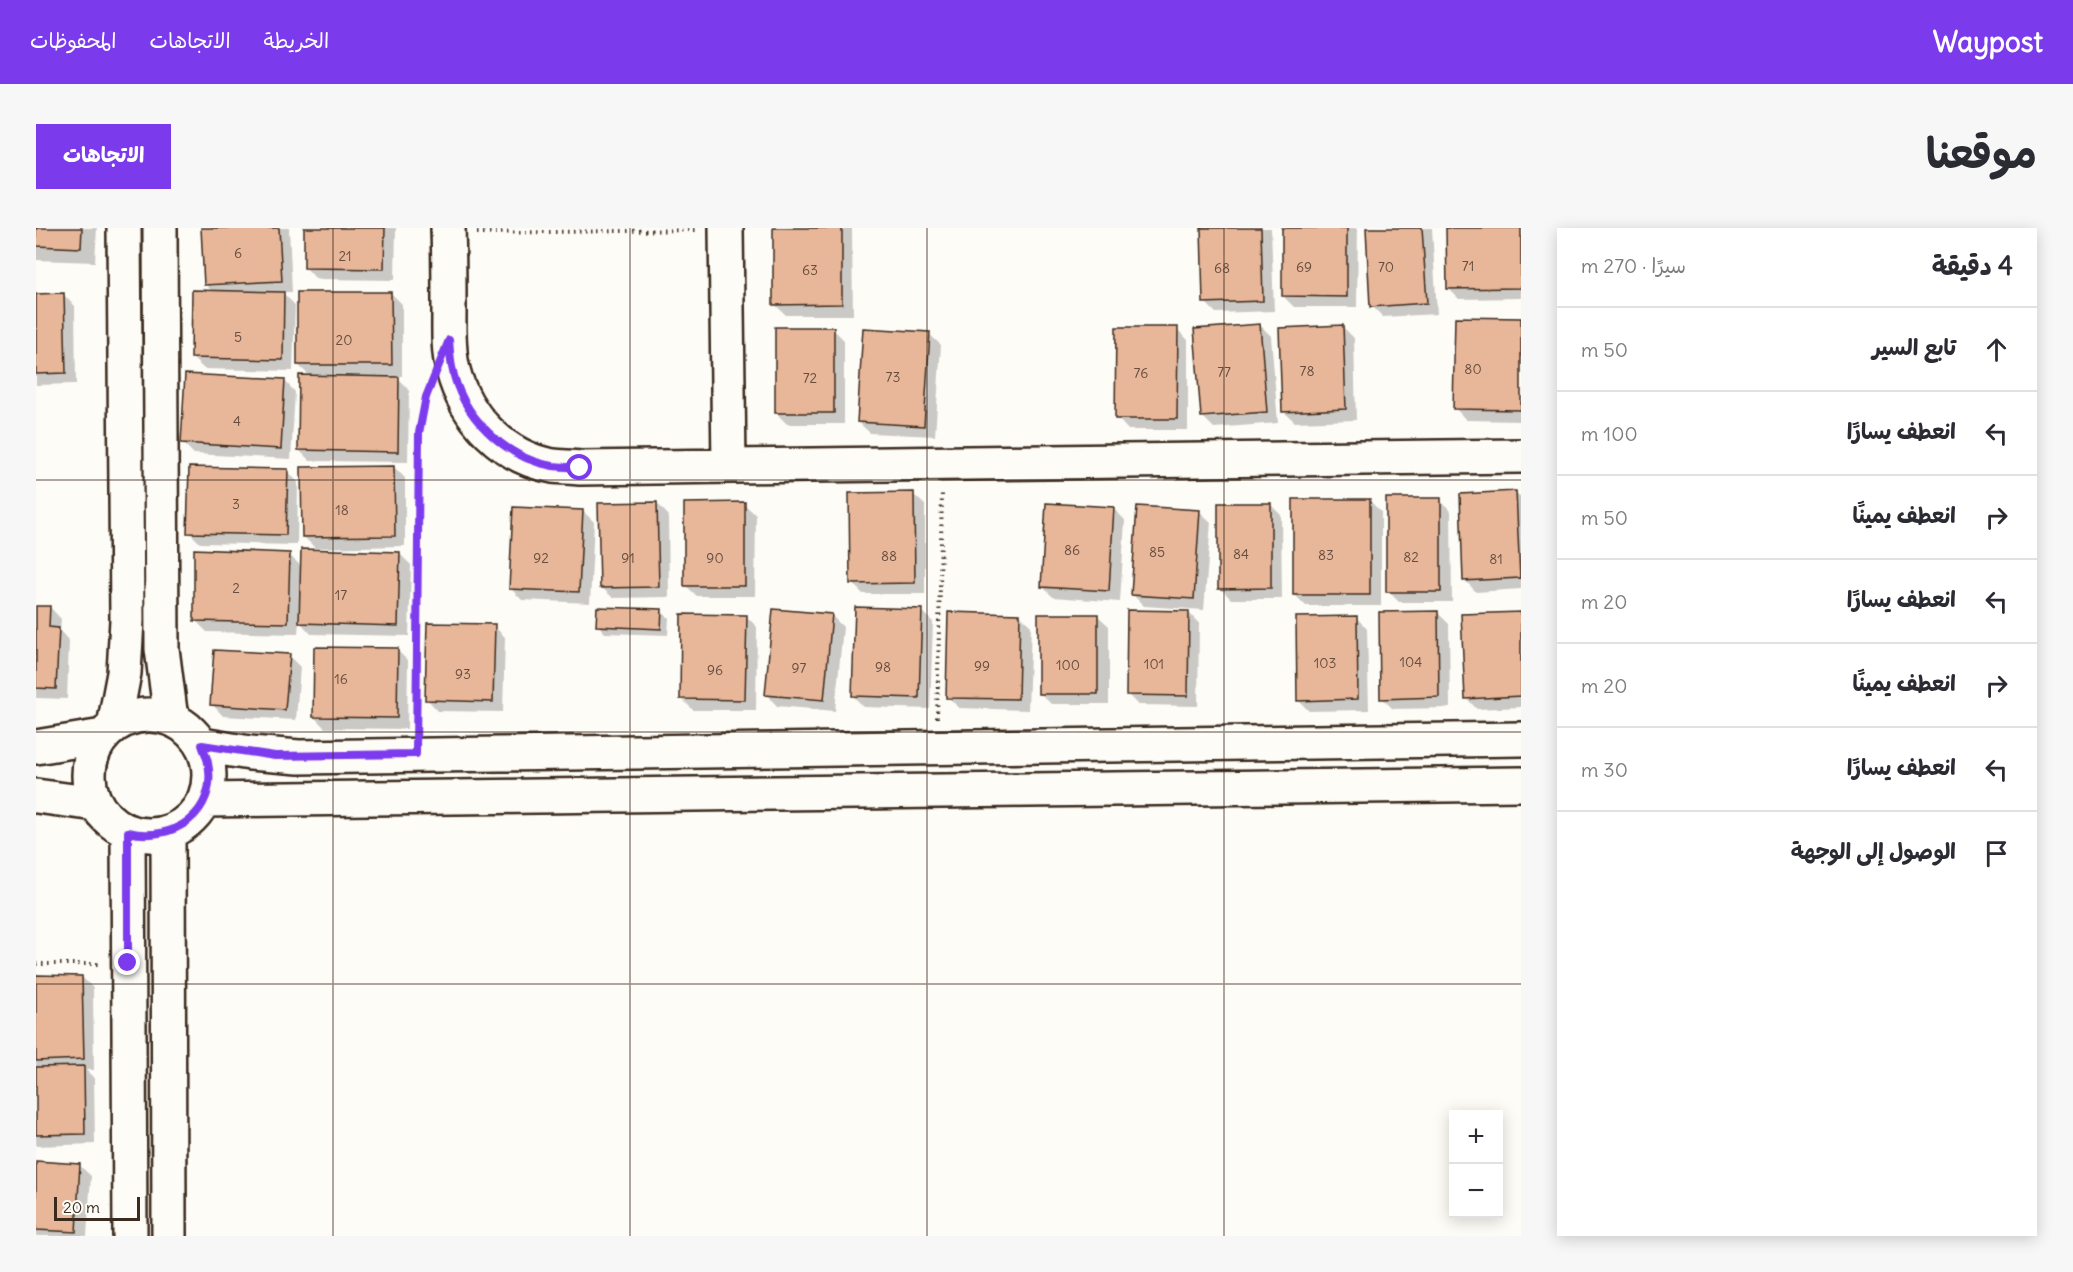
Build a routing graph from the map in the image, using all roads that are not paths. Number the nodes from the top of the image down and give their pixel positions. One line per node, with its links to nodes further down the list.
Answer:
1 (124, 228): 8 (street)
2 (160, 228): 7 (street)
3 (726, 229): 6 (street)
4 (448, 231): 6 (street)
5 (1521, 456): 6 (street)
6 (729, 466)
7 (171, 719): 8 (street); 10 (street)
8 (109, 731): 11 (street); 17 (street)
9 (1521, 739): 12 (street)
10 (202, 745): 12 (street); 16 (street)
11 (36, 747)
12 (937, 747): 14 (street)
13 (1521, 784): 14 (street)
14 (936, 792): 16 (street)
15 (36, 796): 17 (street)
16 (205, 800): 19 (street)
17 (96, 804): 18 (street)
18 (128, 832): 19 (street); 20 (street)
19 (168, 832): 21 (street)
20 (130, 1236)
21 (169, 1236)

